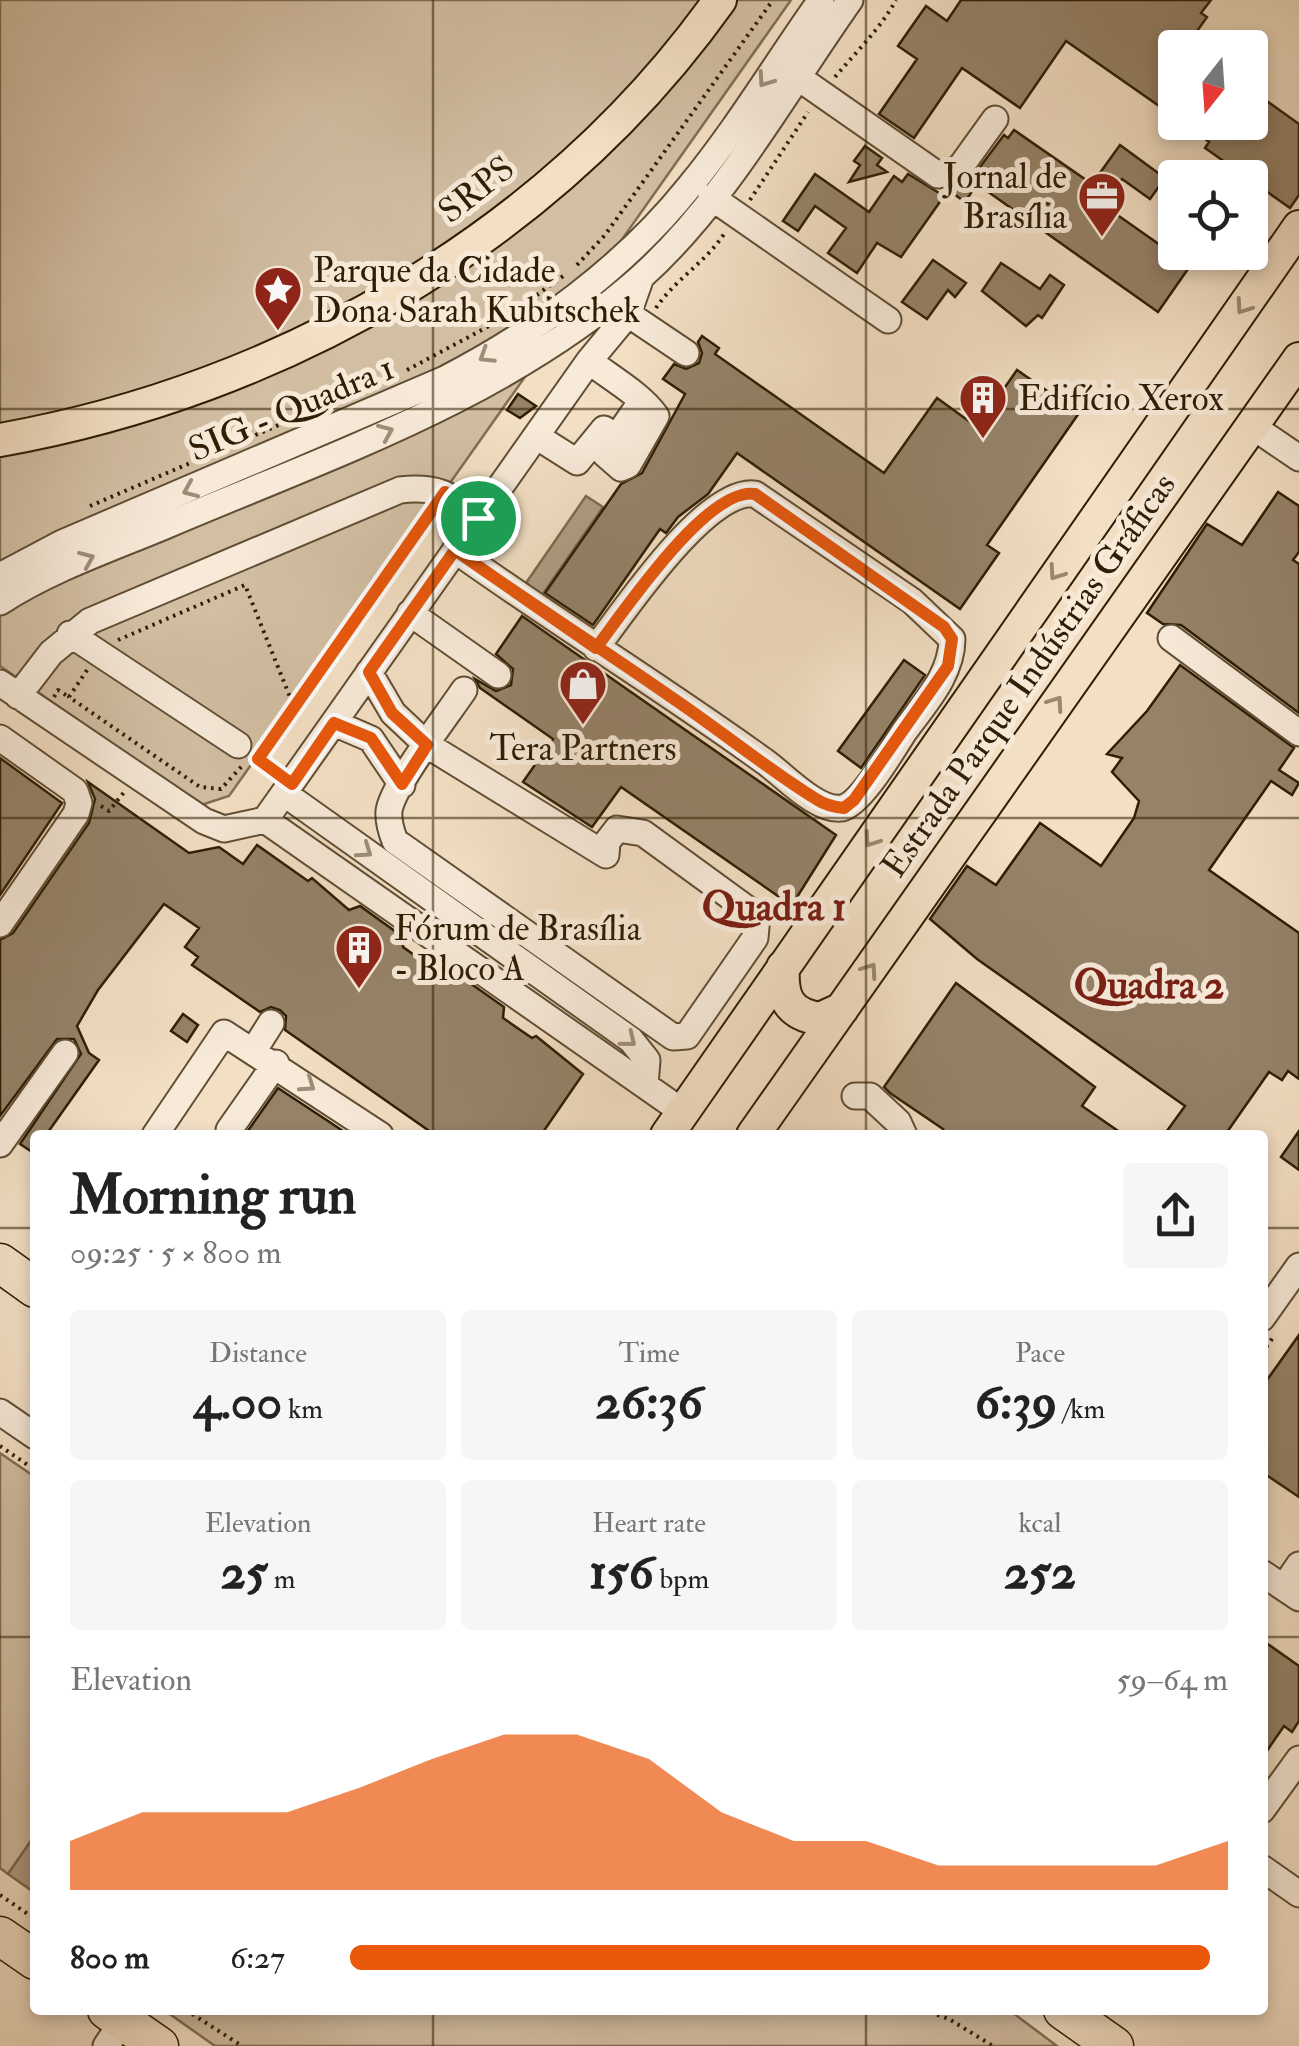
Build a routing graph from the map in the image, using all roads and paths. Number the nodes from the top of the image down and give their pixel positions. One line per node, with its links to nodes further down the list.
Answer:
1 (720, 0): 24 (main road, SRPS)
2 (773, 0): 18 (path)
3 (821, 0): 30 (street, SIG - Quadra 1, one-way to 30)
4 (850, 0): 6 (street, SIG - Quadra 1)
5 (896, 0): 7 (path)
6 (796, 76): 7 (street); 9 (street, SIG - Quadra 1)
7 (820, 94): 8 (street); 10 (path)
8 (995, 119)
9 (711, 197): 10 (street); 12 (street, SIG - Quadra 1)
10 (737, 215): 13 (path); 14 (street)
11 (1299, 227): 51 (main road, Estrada Parque Indústrias Gráficas, one-way to 51)
12 (640, 277): 13 (street, SIG - Quadra 1); 31 (street, SIG - Quadra 1, one-way to 12)
13 (636, 319): 15 (street); 17 (street, SIG - Quadra 1)
14 (888, 320)
15 (686, 352)
16 (1299, 359): 21 (main road, Estrada Parque Indústrias Gráficas)
17 (589, 361): 19 (street); 23 (street, SIG - Quadra 1)
18 (394, 377)
19 (641, 402)
20 (302, 415): 27 (path)
21 (1252, 426): 25 (street); 52 (main road, Estrada Parque Indústrias Gráficas, one-way to 21)
22 (604, 430): 23 (street)
23 (536, 436): 28 (street, SIG - Quadra 1)
24 (0, 440)
25 (1299, 458)
26 (445, 492): 28 (street); 33 (street); 44 (path)
27 (81, 510)
28 (478, 518): 29 (street, SIG - Quadra 1)
29 (455, 550): 32 (street, SIG - Quadra 1); 35 (street)
30 (0, 576)
31 (0, 602)
32 (410, 613): 36 (street, SIG - Quadra 1); 37 (street)
33 (70, 634): 38 (street); 44 (street)
34 (1171, 638): 41 (street)
35 (596, 648): 35 (street)
36 (369, 672): 40 (street, SIG - Quadra 1); 43 (street)
37 (498, 675)
38 (9, 689): 49 (street)
39 (464, 690): 43 (street)
40 (334, 723): 45 (street); 46 (street, SIG - Quadra 1)
41 (1299, 732)
42 (0, 738): 50 (street)
43 (427, 745): 45 (street); 45 (street)
44 (248, 752): 46 (path)
45 (402, 784)
46 (289, 789): 49 (street, SIG - Quadra 1); 56 (street, one-way to 56)
47 (118, 800): 48 (path)
48 (110, 809)
49 (265, 820): 56 (street)
50 (0, 924)
51 (783, 967): 52 (main road); 58 (main road, Estrada Parque Indústrias Gráficas)
52 (842, 1010): 62 (main road, Estrada Parque Indústrias Gráficas)
53 (271, 1024): 54 (street)
54 (255, 1050): 59 (street); 60 (street); 61 (street, one-way to 61)
55 (65, 1053): 64 (street)
56 (644, 1085): 58 (street)
57 (855, 1096): 63 (street)
58 (675, 1124)
59 (158, 1130)
60 (230, 1130)
61 (373, 1130)
62 (757, 1130)
63 (902, 1130)
64 (0, 1144)
65 (1297, 1274): 66 (street)
66 (1268, 1310)
67 (0, 1412): 68 (street)
68 (30, 1433)
69 (0, 1446): 70 (path)
70 (30, 1467)
71 (1299, 1565): 72 (street)
72 (1282, 1586)
73 (1299, 1758): 74 (street)
74 (1268, 1802)
75 (1268, 1872): 76 (street)
76 (1299, 1894)
77 (0, 1895): 78 (path)
78 (30, 1916)
79 (0, 1936): 80 (highway)
80 (30, 1957)
81 (194, 2015): 86 (path)
82 (937, 2015): 87 (path)
83 (1070, 2024): 88 (highway)
84 (112, 2026): 85 (highway)
85 (159, 2046)
86 (242, 2046)
87 (993, 2046)
88 (1114, 2046)

